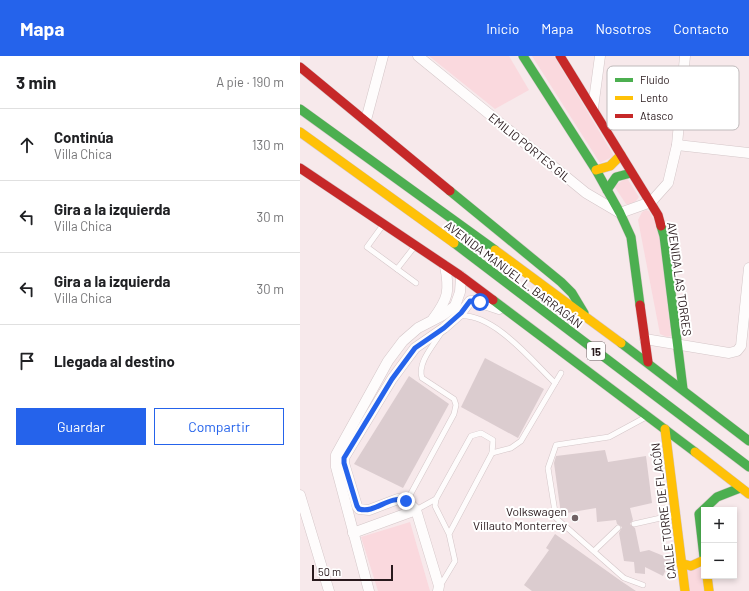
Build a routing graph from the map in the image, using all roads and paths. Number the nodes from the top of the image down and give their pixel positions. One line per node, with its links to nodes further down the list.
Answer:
1 (383, 56): 11 (street)
2 (418, 56): 22 (street, EMILIO PORTES GIL)
3 (523, 56): 18 (main road)
4 (560, 56): 9 (main road, AVENIDA LAS TORRES)
5 (600, 56): 9 (street)
6 (686, 56): 7 (street)
7 (685, 66)
8 (300, 67): 11 (main road)
9 (593, 108): 16 (main road, AVENIDA LAS TORRES)
10 (300, 109): 32 (main road, AVENIDA MANUEL L. BARRAGÁN / 15)
11 (366, 120): 32 (main road)
12 (679, 130): 14 (street)
13 (300, 132): 48 (main road, AVENIDA MANUEL L. BARRAGÁN / 15)
14 (677, 145): 15 (street); 21 (street)
15 (749, 153)
16 (621, 155): 18 (main road); 19 (main road, AVENIDA LAS TORRES)
17 (300, 168): 23 (main road)
18 (596, 170): 20 (main road)
19 (631, 172): 20 (main road); 21 (main road, AVENIDA LAS TORRES)
20 (607, 190): 22 (main road)
21 (651, 202): 22 (street); 36 (main road, AVENIDA LAS TORRES)
22 (620, 212): 35 (main road)
23 (383, 224): 24 (main road); 27 (lane)
24 (416, 246): 25 (main road); 27 (lane)
25 (445, 266): 28 (main road); 33 (street)
26 (749, 268): 36 (street)
27 (398, 269): 29 (lane)
28 (461, 276): 30 (main road); 33 (street)
29 (416, 283)
30 (508, 312): 31 (street); 43 (main road)
31 (458, 316): 34 (street); 41 (lane)
32 (588, 319): 39 (main road, AVENIDA MANUEL L. BARRAGÁN / 15)
33 (432, 321): 37 (street)
34 (444, 328): 38 (street); 53 (lane)
35 (645, 340): 36 (street); 39 (main road)
36 (677, 344): 42 (main road, AVENIDA LAS TORRES)
37 (394, 354): 38 (street); 47 (street)
38 (406, 358): 47 (street)
39 (648, 362): 42 (main road, AVENIDA MANUEL L. BARRAGÁN / 15)
40 (561, 373): 41 (lane)
41 (555, 383): 46 (lane)
42 (683, 389): 45 (main road, AVENIDA MANUEL L. BARRAGÁN / 15)
43 (648, 416): 44 (main road); 61 (lane)
44 (665, 429): 49 (main road); 54 (main road, CALLE TORRE DE FLACÓN)
45 (749, 441)
46 (492, 453): 52 (lane); 59 (lane)
47 (340, 458): 53 (street); 58 (street)
48 (749, 467)
49 (740, 488): 50 (main road); 55 (main road)
50 (749, 494)
51 (300, 495): 67 (street)
52 (436, 499): 53 (lane); 59 (lane)
53 (413, 507): 58 (street); 66 (street)
54 (683, 513): 55 (main road); 56 (lane); 63 (main road, CALLE TORRE DE FLACÓN)
55 (699, 514): 60 (main road)
56 (634, 524)
57 (618, 528): 61 (lane)
58 (353, 533): 68 (street)
59 (449, 534): 66 (lane)
60 (702, 543)
61 (594, 551): 65 (lane)
62 (701, 561): 63 (main road)
63 (680, 563): 69 (main road, CALLE TORRE DE FLACÓN)
64 (707, 579): 70 (main road)
65 (643, 585)
66 (439, 588)
67 (329, 591)
68 (369, 591)
69 (685, 591)
70 (709, 591)

